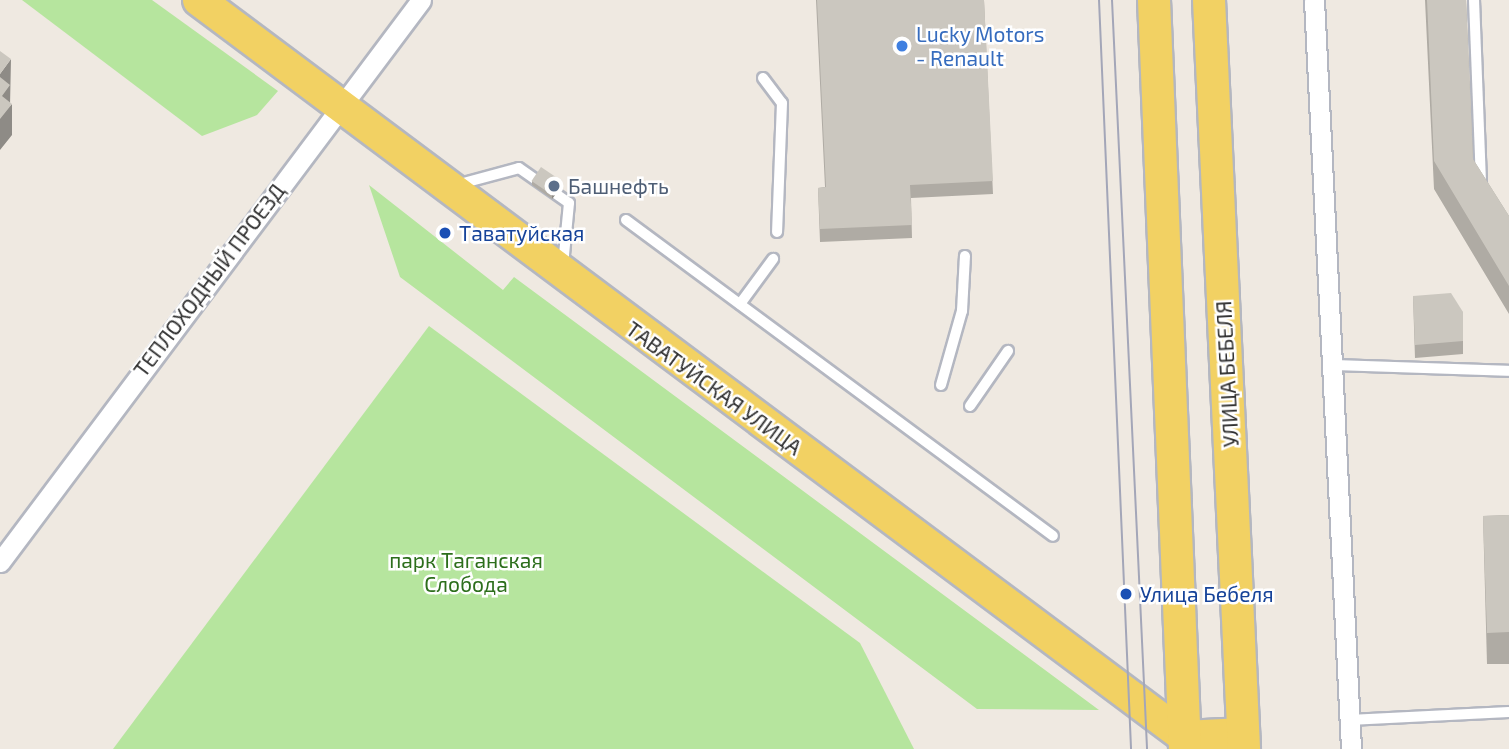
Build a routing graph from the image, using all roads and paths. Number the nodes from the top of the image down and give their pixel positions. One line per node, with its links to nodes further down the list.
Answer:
1 (199, 0): 8 (main road, ТАВАТУЙСКАЯ УЛИЦА)
2 (421, 0): 8 (street, ТЕПЛОХОДНЫЙ ПРОЕЗД)
3 (1154, 0): 27 (main road)
4 (1209, 0): 26 (main road, УЛИЦА БЕБЕЛЯ)
5 (1314, 0): 18 (street)
6 (1474, 0): 10 (lane)
7 (763, 78): 12 (lane)
8 (337, 105): 9 (main road, ТАВАТУЙСКАЯ УЛИЦА); 23 (street, ТЕПЛОХОДНЫЙ ПРОЕЗД)
9 (445, 188): 15 (main road, ТАВАТУЙСКАЯ УЛИЦА); 15 (lane)
10 (1488, 200)
11 (626, 220): 16 (lane)
12 (777, 232)
13 (965, 256): 20 (lane)
14 (774, 259): 16 (lane)
15 (562, 276): 27 (main road, ТАВАТУЙСКАЯ УЛИЦА)
16 (740, 304): 22 (lane)
17 (1008, 351): 21 (lane)
18 (1332, 365): 19 (lane); 25 (street)
19 (1509, 371)
20 (941, 386)
21 (970, 406)
22 (1053, 536)
23 (0, 562)
24 (1509, 712): 25 (lane)
25 (1349, 720): 28 (street)
26 (1244, 742): 27 (main road)
27 (1185, 743)
28 (1350, 749)

